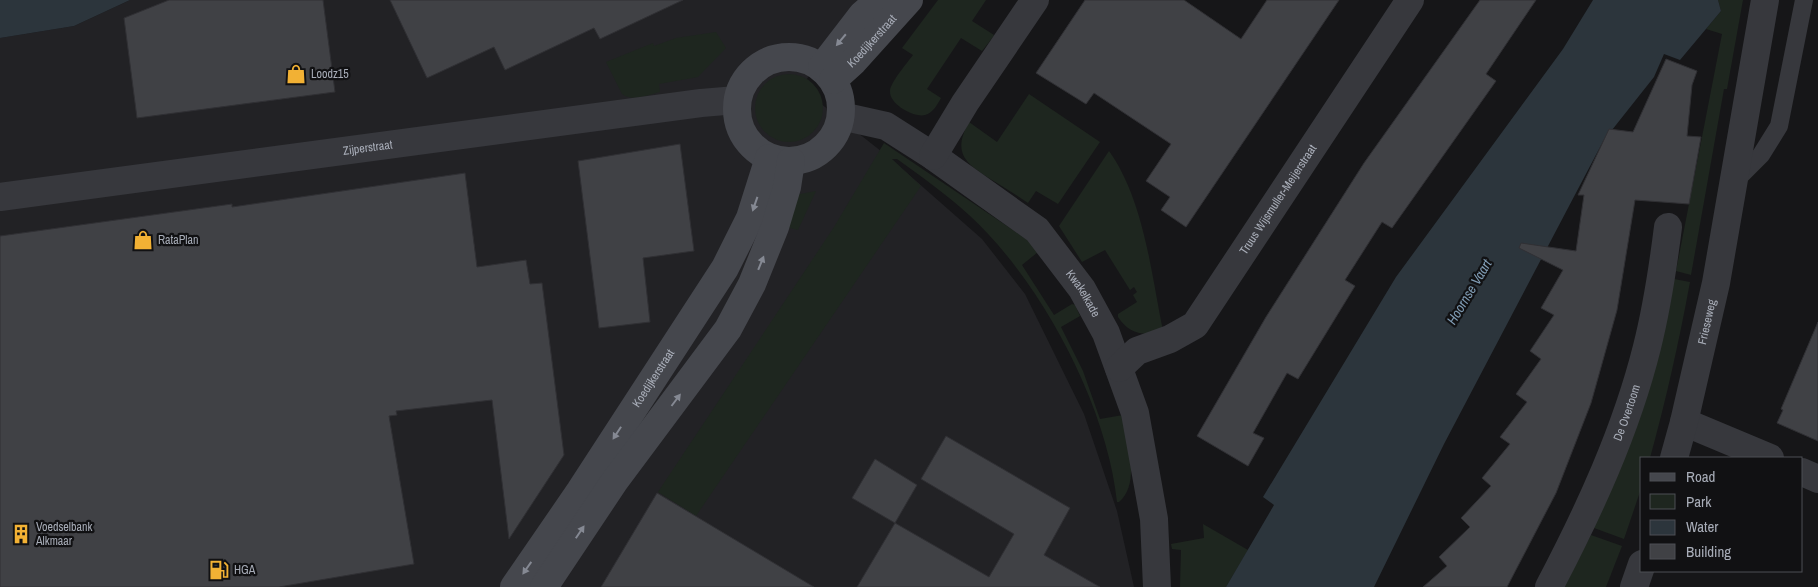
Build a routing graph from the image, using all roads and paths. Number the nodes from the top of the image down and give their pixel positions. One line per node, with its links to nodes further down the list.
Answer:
1 (879, 0): 7 (main road, Koedijkerstraat, one-way to 7)
2 (909, 0): 7 (main road, Koedijkerstraat)
3 (1034, 0): 10 (street)
4 (1410, 0): 15 (street, Truus Wijsmuller-Meijerstraat)
5 (1765, 0): 12 (street, Frieseweg)
6 (1804, 0): 12 (lane)
7 (828, 74): 8 (main road); 9 (main road)
8 (737, 100): 11 (main road); 13 (street, Zijperstraat)
9 (841, 116): 10 (street, Kwakelkade); 11 (main road)
10 (933, 156): 15 (street, Kwakelkade)
11 (780, 159): 22 (main road, Koedijkerstraat, one-way to 22); 23 (main road, one-way to 11)
12 (1732, 184): 16 (street, Frieseweg)
13 (0, 197)
14 (1668, 226): 25 (street, De Overtoom)
15 (1119, 368): 24 (street, Kwakelkade)
16 (1684, 422): 17 (street, Frieseweg); 18 (street)
17 (1674, 457)
18 (1768, 457)
19 (1803, 472): 20 (street)
20 (1818, 478)
21 (1640, 570): 26 (street)
22 (514, 587)
23 (544, 587)
24 (1157, 587)
25 (1549, 587)
26 (1634, 587)

